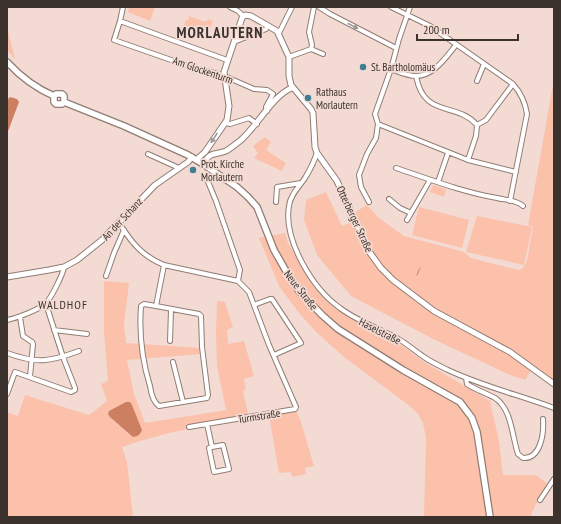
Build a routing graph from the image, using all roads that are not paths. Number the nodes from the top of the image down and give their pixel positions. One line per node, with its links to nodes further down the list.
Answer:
1 (123, 7): 11 (street)
2 (230, 7): 8 (street)
3 (292, 7): 13 (street)
4 (314, 7): 17 (street)
5 (319, 7): 16 (street, one-way to 16)
6 (391, 7): 9 (street)
7 (410, 7): 9 (street)
8 (234, 8): 10 (street)
9 (407, 14): 15 (street); 16 (street)
10 (243, 16): 13 (street); 14 (street)
11 (120, 21): 20 (street); 24 (street, Am Glockenturm)
12 (266, 29): 14 (street)
13 (279, 33): 19 (street)
14 (234, 42): 20 (street)
15 (456, 45): 22 (street); 25 (street)
16 (396, 48): 23 (street)
17 (311, 49): 18 (street); 19 (street)
18 (322, 54)
19 (289, 57): 28 (street)
20 (227, 60): 24 (street)
21 (7, 62): 38 (main road, Neue Straße)
22 (484, 64): 26 (street); 27 (street)
23 (392, 69): 25 (street); 32 (street)
24 (224, 76): 29 (street, Am Glockenturm); 30 (street)
25 (416, 76): 33 (street)
26 (477, 81)
27 (513, 84): 33 (street); 43 (street)
28 (292, 88): 29 (street); 34 (street, Otterberger Straße)
29 (267, 111): 31 (street)
30 (226, 123): 31 (street); 37 (street, one-way to 37)
31 (257, 124): 37 (street)
32 (378, 124): 35 (street); 51 (street)
33 (477, 125): 39 (street)
34 (317, 153): 47 (street, Haselstraße); 79 (street, Otterberger Straße)
35 (448, 153): 39 (street); 46 (street)
36 (148, 154): 41 (street)
37 (207, 154): 38 (street, An der Schanz); 40 (street)
38 (194, 158): 40 (main road, Neue Straße); 41 (street, An der Schanz)
39 (468, 160): 43 (street)
40 (203, 164): 89 (main road, Neue Straße)
41 (179, 168): 55 (street, An der Schanz)
42 (396, 168): 45 (street)
43 (516, 172): 49 (street)
44 (206, 177): 61 (street)
45 (430, 180): 46 (street); 53 (street)
46 (438, 182): 49 (street)
47 (301, 183): 50 (street); 78 (street, Haselstraße)
48 (390, 199): 53 (street)
49 (510, 201): 52 (street)
50 (276, 202)
51 (369, 202)
52 (523, 206)
53 (411, 213): 54 (street)
54 (407, 220)
55 (119, 224): 56 (street); 58 (street, An der Schanz)
56 (124, 230): 57 (street); 60 (street)
57 (164, 265): 61 (street); 64 (street)
58 (64, 266): 59 (street, An der Schanz); 62 (street)
59 (7, 276)
60 (106, 276)
61 (238, 281): 63 (street, Turmstraße)
62 (46, 304): 66 (street); 68 (street)
63 (254, 305): 73 (street, Turmstraße); 73 (street)
64 (156, 306): 65 (street); 81 (street)
65 (171, 310): 70 (street); 81 (street)
66 (20, 317): 67 (street); 75 (street)
67 (7, 320)
68 (54, 330): 69 (street); 74 (street)
69 (87, 334)
70 (170, 341)
71 (79, 351): 74 (street)
72 (7, 353): 75 (street)
73 (274, 355): 84 (street, Turmstraße)
74 (62, 357): 75 (street); 77 (street)
75 (32, 360): 77 (street)
76 (173, 362): 81 (street)
77 (30, 377): 80 (street)
78 (466, 378): 82 (street, Haselstraße); 83 (street)
79 (554, 384)
80 (7, 394)
81 (183, 402)
82 (554, 408)
83 (543, 419)
84 (207, 424): 85 (street, Turmstraße); 86 (street)
85 (189, 427)
86 (212, 447): 86 (street)
87 (554, 480): 88 (street)
88 (540, 500)
89 (490, 517)

